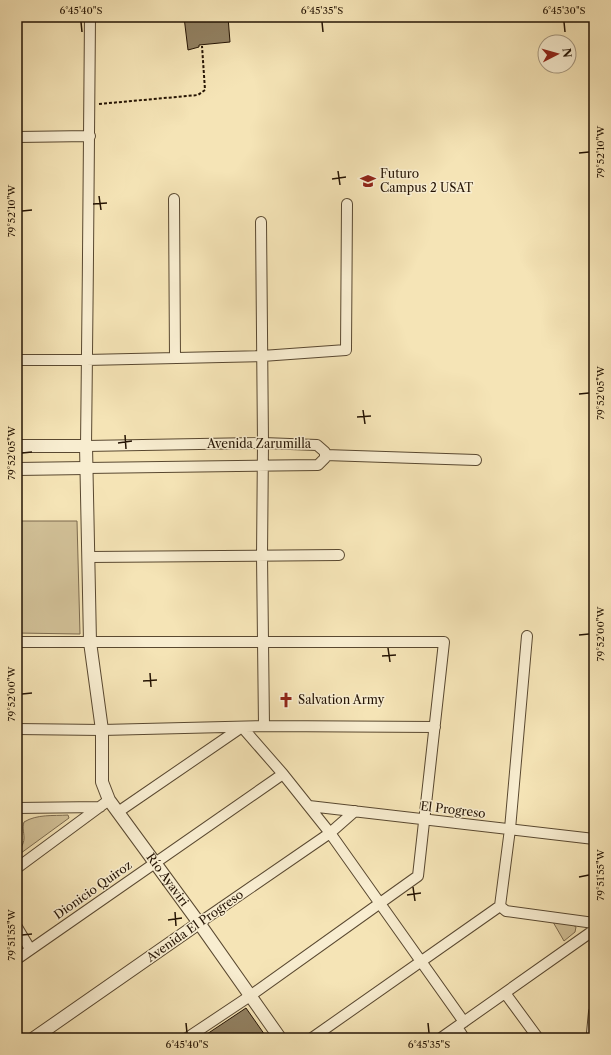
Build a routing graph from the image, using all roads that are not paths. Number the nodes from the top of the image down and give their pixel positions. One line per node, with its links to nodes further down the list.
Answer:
1 (90, 17): 2 (street)
2 (90, 136): 3 (street); 10 (street)
3 (17, 137)
4 (174, 199): 8 (street)
5 (347, 204): 7 (street)
6 (261, 222): 7 (street)
7 (262, 356): 8 (street); 11 (street)
8 (175, 358): 10 (street)
9 (17, 360): 10 (street)
10 (86, 360): 13 (street)
11 (264, 443): 13 (street, Avenida Zarumilla); 14 (street, Avenida Zarumilla); 16 (street)
12 (17, 446): 13 (street, Avenida Zarumilla)
13 (86, 446): 17 (street, Río Ayaviri)
14 (325, 455): 15 (street); 16 (street, Avenida Zarumilla)
15 (476, 460)
16 (263, 467): 17 (street, Avenida Zarumilla); 20 (street)
17 (86, 468): 18 (street, Avenida Zarumilla); 21 (street, Río Ayaviri)
18 (17, 469)
19 (339, 554): 20 (street)
20 (262, 556): 21 (street); 25 (street)
21 (89, 557): 24 (street, Río Ayaviri)
22 (527, 636): 38 (street)
23 (17, 642): 24 (street)
24 (90, 642): 25 (street); 30 (street, Río Ayaviri)
25 (263, 642): 26 (street); 28 (street)
26 (264, 726): 27 (street); 28 (street)
27 (242, 727): 30 (street); 31 (street); 36 (street)
28 (435, 727): 37 (street)
29 (17, 729): 30 (street)
30 (102, 730): 32 (street, Río Ayaviri)
31 (283, 774): 33 (street); 41 (street, Dionicio Quiroz)
32 (105, 804): 34 (street); 36 (street, Río Ayaviri); 42 (street)
33 (309, 806): 35 (street, El Progreso); 39 (street)
34 (17, 808)
35 (355, 811): 37 (street, El Progreso); 39 (street, Avenida El Progreso)
36 (118, 812): 41 (street, Río Ayaviri)
37 (424, 820): 38 (street, El Progreso); 43 (street)
38 (510, 829): 40 (street, El Progreso); 44 (street)
39 (330, 833): 43 (street); 45 (street, Avenida El Progreso)
40 (594, 839)
41 (155, 863): 45 (street, Río Ayaviri); 49 (street, Dionicio Quiroz)
42 (17, 868)
43 (379, 903): 51 (street); 53 (street)
44 (500, 906): 46 (street); 51 (street)
45 (199, 923): 53 (street, Río Ayaviri); 59 (street, Avenida El Progreso)
46 (594, 923)
47 (17, 927): 49 (street)
48 (594, 930): 52 (street)
49 (30, 949): 50 (street, Dionicio Quiroz)
50 (17, 959)
51 (420, 962): 55 (street); 62 (street)
52 (505, 993): 55 (street); 65 (street)
53 (250, 996): 60 (street); 61 (street, Río Ayaviri)
54 (594, 1012): 56 (street)
55 (460, 1024): 63 (street); 64 (street)
56 (593, 1034)
57 (17, 1035): 58 (street)
58 (19, 1038)
59 (34, 1038)
60 (187, 1038)
61 (280, 1038)
62 (312, 1038)
63 (441, 1038)
64 (464, 1038)
65 (538, 1038)

